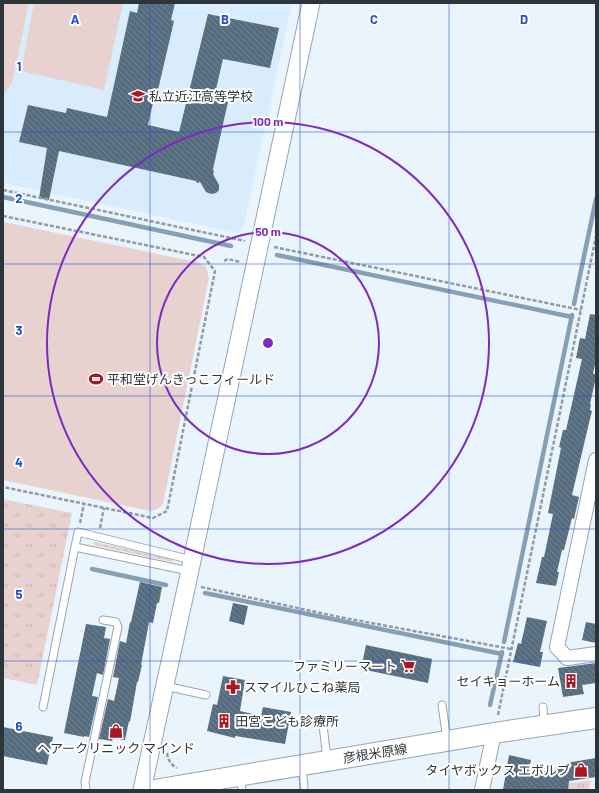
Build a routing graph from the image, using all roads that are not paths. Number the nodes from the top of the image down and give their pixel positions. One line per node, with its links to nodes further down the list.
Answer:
1 (311, 3): 5 (street)
2 (596, 460): 3 (street)
3 (593, 488): 7 (street)
4 (75, 547): 5 (lane); 5 (lane); 11 (lane)
5 (191, 566): 8 (street)
6 (103, 620): 21 (lane)
7 (596, 654)
8 (165, 686): 9 (lane); 22 (street)
9 (206, 695)
10 (442, 705): 15 (lane)
11 (43, 706)
12 (596, 718): 14 (main road, 彦根米原線)
13 (323, 725): 16 (lane)
14 (494, 733): 15 (main road, 彦根米原線); 24 (street)
15 (447, 741): 16 (main road, 彦根米原線)
16 (327, 761): 17 (main road, 彦根米原線)
17 (302, 765): 18 (main road, 彦根米原線); 19 (lane)
18 (241, 783): 20 (main road, 彦根米原線)
19 (304, 786)
20 (182, 788): 23 (main road, 彦根米原線)
21 (86, 790)
22 (142, 790)
23 (154, 790)
24 (482, 790)

